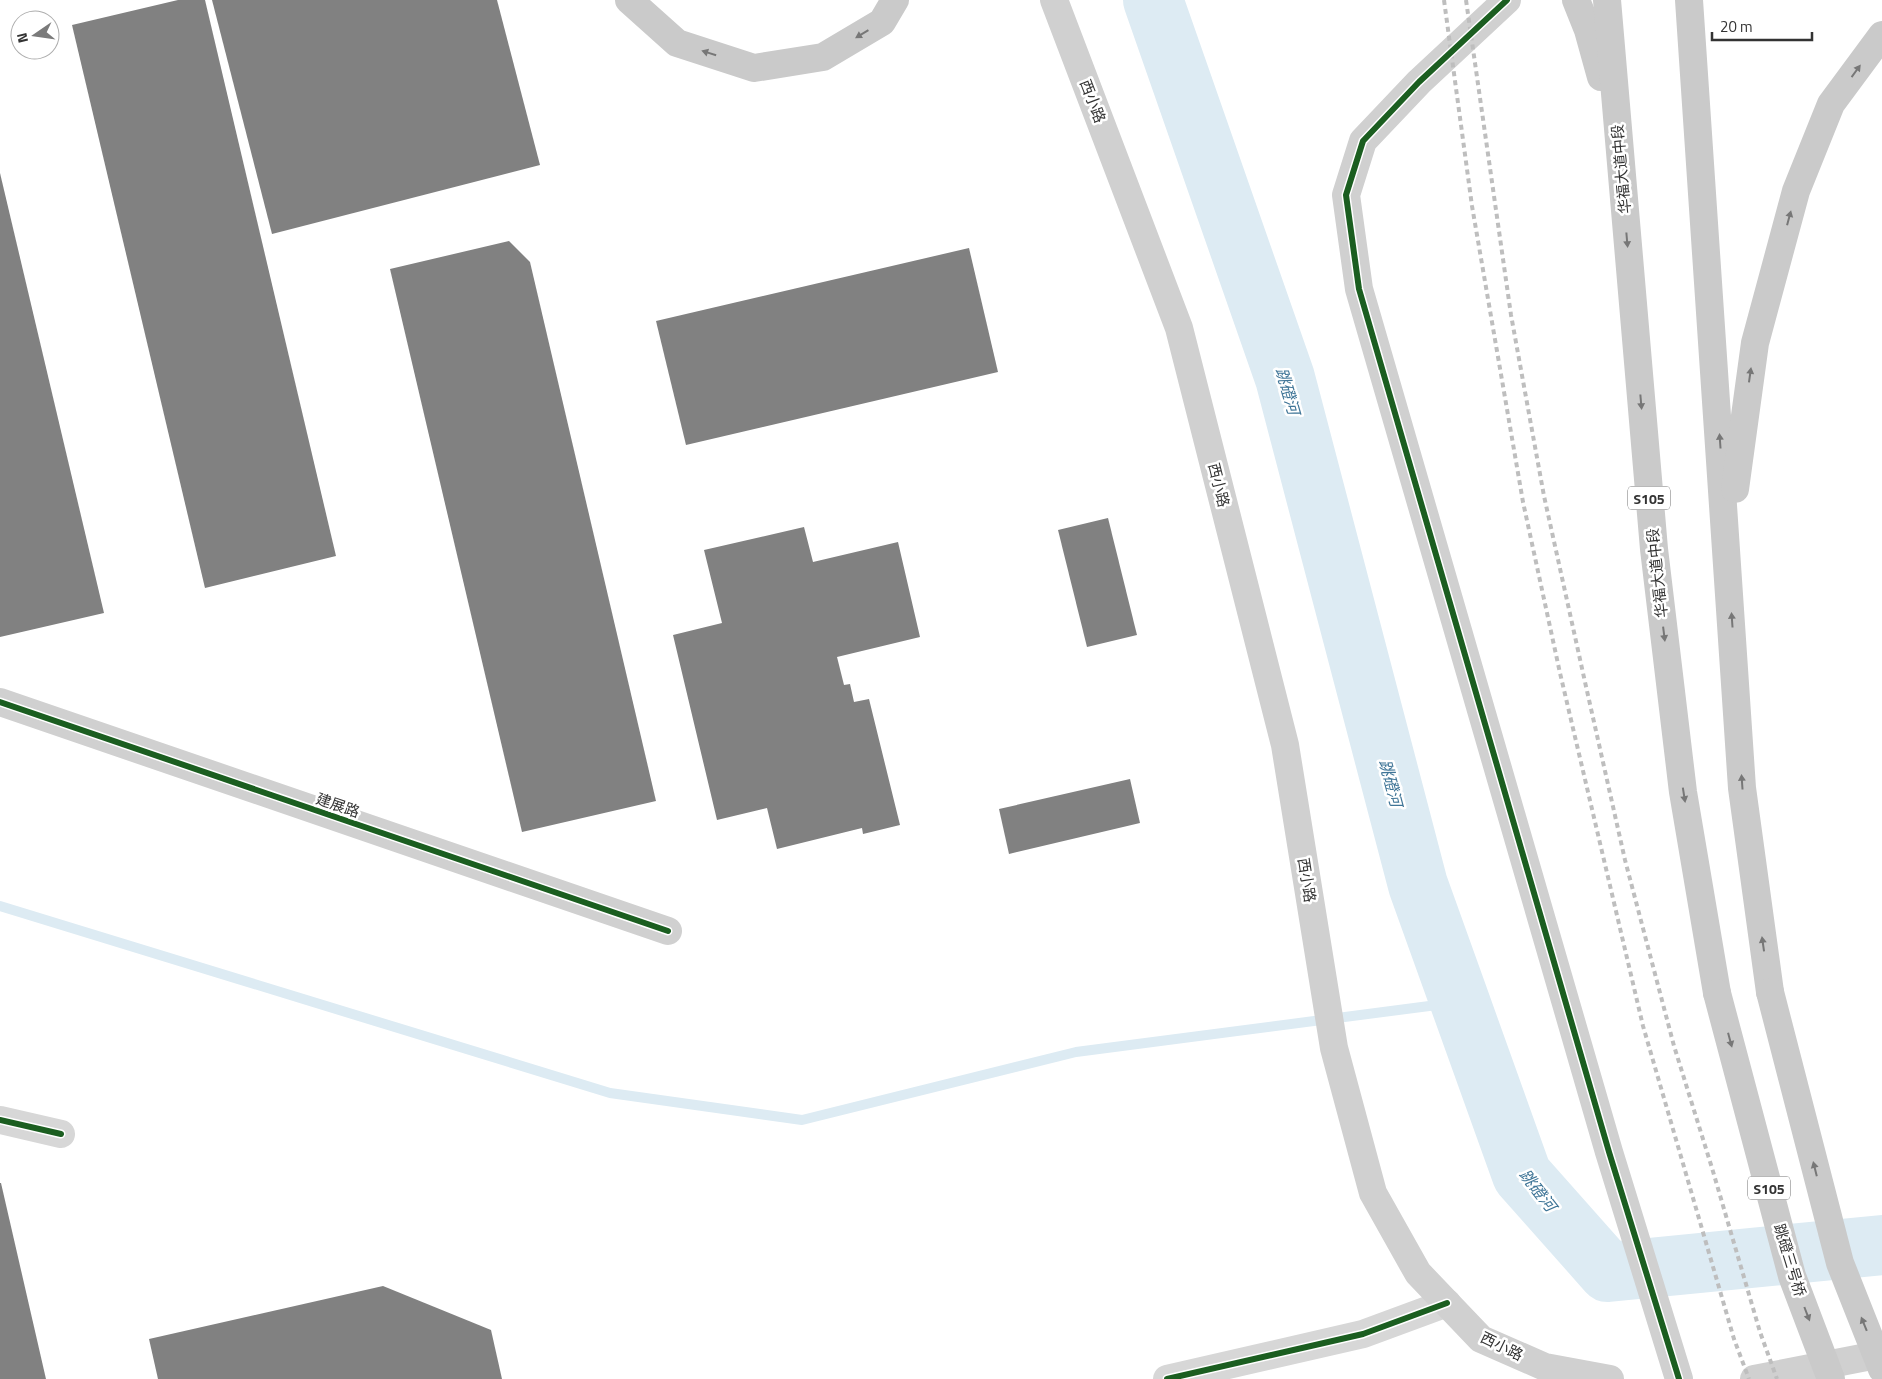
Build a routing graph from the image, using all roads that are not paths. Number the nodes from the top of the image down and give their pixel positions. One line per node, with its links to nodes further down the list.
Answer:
1 (630, 0): 2 (main road, one-way to 1)
2 (895, 0)
3 (1054, 0): 16 (street, 西小路)
4 (1507, 0): 19 (street)
5 (1576, 0): 9 (main road)
6 (1607, 0): 9 (main road, 华福大道中段 / S105)
7 (1689, 0): 10 (main road, one-way to 7)
8 (1882, 35): 10 (main road, one-way to 8)
9 (1618, 138): 13 (main road, 华福大道中段 / S105, one-way to 13)
10 (1727, 545): 18 (main road, one-way to 10, bridge)
11 (0, 702): 12 (street, 建展路)
12 (668, 931)
13 (1717, 993): 23 (main road, 跳磴三号桥 / S105, one-way to 23, bridge)
14 (0, 1120): 15 (street)
15 (61, 1134)
16 (1447, 1304): 20 (street); 21 (street, 西小路)
17 (1882, 1354): 22 (street)
18 (1882, 1369)
19 (1676, 1370)
20 (1167, 1379)
21 (1610, 1379)
22 (1754, 1379)
23 (1831, 1379)

